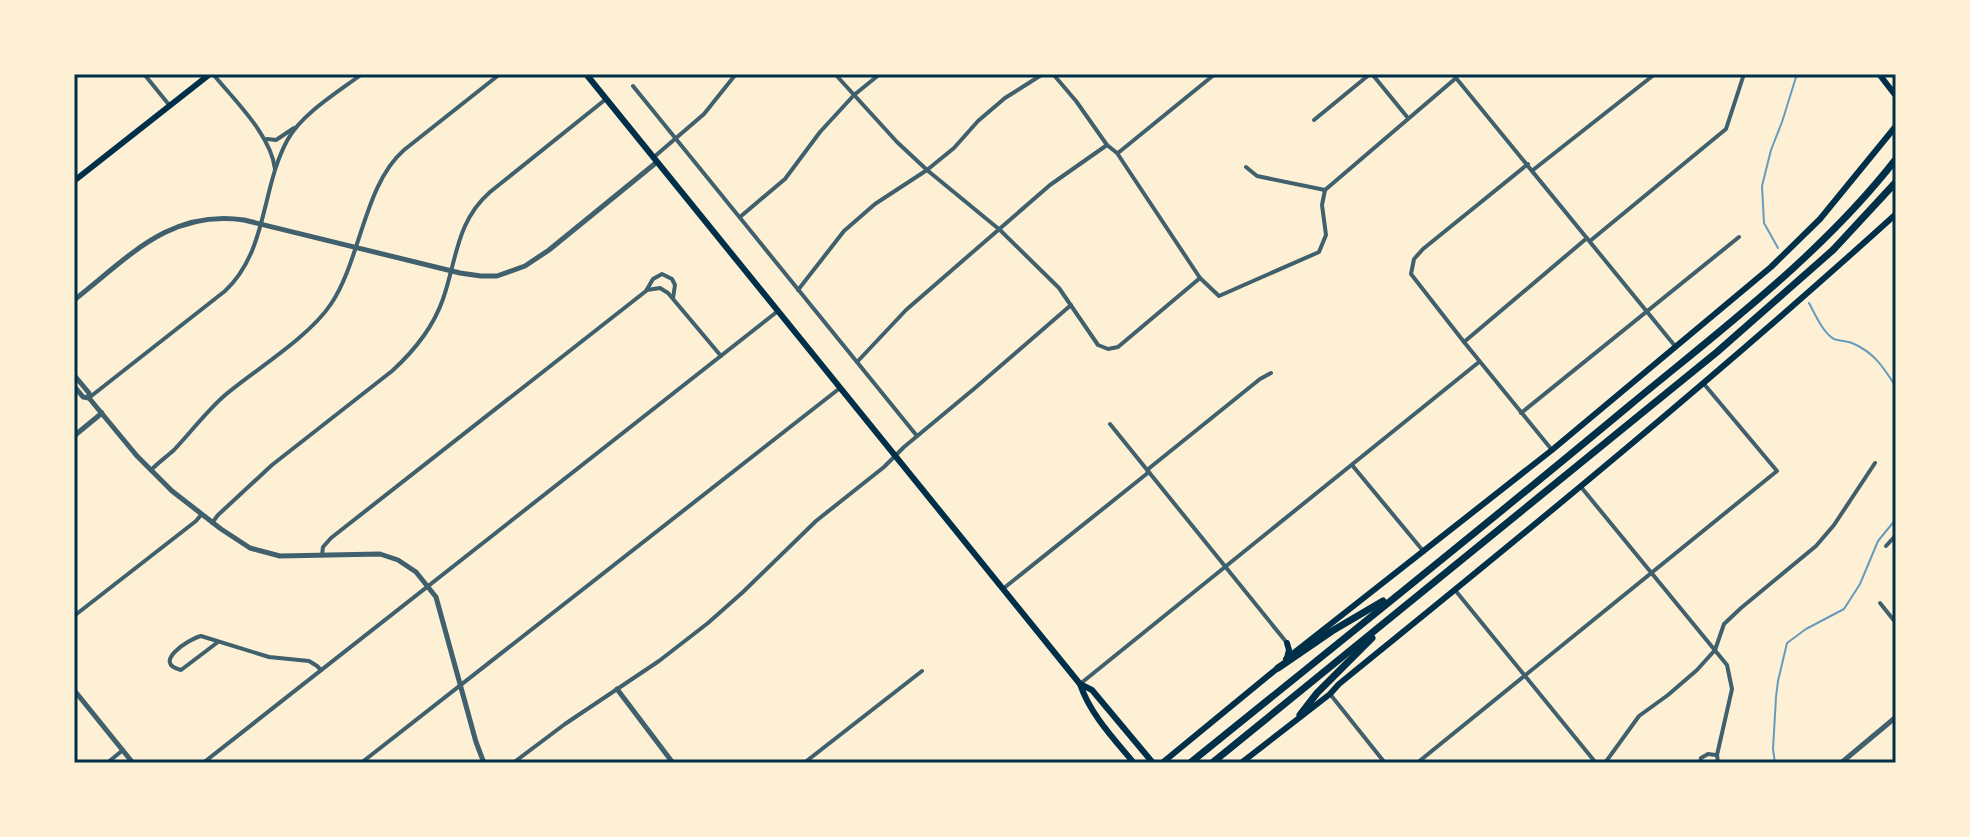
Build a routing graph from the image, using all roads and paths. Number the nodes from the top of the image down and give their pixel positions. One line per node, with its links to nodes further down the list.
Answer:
1 (144, 74): 21 (street)
2 (212, 74): 21 (main road); 26 (street)
3 (362, 74): 24 (street)
4 (500, 74): 46 (street)
5 (586, 74): 20 (main road)
6 (736, 74): 27 (street)
7 (835, 74): 18 (street)
8 (880, 74): 18 (street)
9 (1043, 74): 34 (street)
10 (1053, 74): 28 (street)
11 (1215, 74): 29 (street)
12 (1371, 74): 22 (street); 23 (street)
13 (1655, 74): 35 (street)
14 (1744, 74): 45 (street)
15 (1879, 74): 19 (main road)
16 (1457, 76): 22 (street); 32 (street)
17 (633, 86): 27 (street)
18 (854, 95): 34 (street); 41 (street)
19 (1896, 96)
20 (606, 99): 31 (main road); 47 (street)
21 (170, 106): 37 (main road)
22 (1408, 118): 39 (street)
23 (1314, 120)
24 (302, 121): 26 (street); 36 (street)
25 (1896, 126): 57 (main road)
26 (264, 137): 36 (street)
27 (677, 139): 31 (street); 41 (street)
28 (1107, 145): 29 (street); 43 (street)
29 (1117, 153): 48 (street)
30 (1896, 159): 88 (highway)
31 (656, 160): 47 (street); 54 (main road)
32 (1528, 164): 35 (street); 56 (street)
33 (1246, 167): 39 (street)
34 (927, 170): 43 (street); 49 (street)
35 (1533, 170): 45 (street)
36 (275, 172): 42 (street)
37 (74, 181)
38 (1896, 182): 92 (highway)
39 (1325, 190): 48 (street)
40 (1896, 214): 63 (main road)
41 (740, 217): 49 (street)
42 (261, 224): 46 (street); 52 (street); 66 (street)
43 (1000, 230): 53 (street); 59 (street)
44 (1739, 237): 55 (street)
45 (1588, 240): 55 (street); 56 (street)
46 (356, 247): 47 (street); 76 (street)
47 (451, 271): 80 (street)
48 (1200, 278): 53 (street)
49 (798, 290): 59 (street)
50 (646, 291): 51 (street); 51 (street); 84 (street)
51 (673, 298): 58 (street)
52 (74, 300)
53 (1071, 305): 71 (street)
54 (778, 311): 58 (street); 65 (main road)
55 (1648, 312): 57 (street); 68 (street)
56 (1464, 342): 60 (street)
57 (1676, 347): 72 (main road)
58 (721, 356): 87 (street)
59 (857, 362): 71 (street)
60 (1479, 362): 68 (street); 75 (street)
61 (1271, 373): 77 (street)
62 (74, 375): 66 (street)
63 (1704, 384): 78 (main road); 86 (street)
64 (74, 386): 66 (street)
65 (840, 388): 73 (main road); 104 (street)
66 (89, 398): 67 (street)
67 (102, 413): 70 (street); 76 (street)
68 (1521, 413): 72 (street)
69 (1110, 424): 77 (street)
70 (74, 436)
71 (917, 436): 73 (street)
72 (1552, 450): 83 (main road)
73 (895, 456): 89 (main road); 105 (street)
74 (1875, 463): 97 (street)
75 (1352, 465): 83 (street); 85 (street)
76 (151, 470): 79 (street)
77 (1148, 471): 85 (street); 89 (street)
78 (1581, 487): 86 (street); 90 (main road)
79 (201, 515): 80 (street); 93 (street)
80 (212, 523): 84 (street)
81 (1896, 535): 82 (street)
82 (1886, 546)
83 (1424, 552): 98 (main road)
84 (322, 555): 87 (street)
85 (1225, 567): 96 (street); 103 (street)
86 (1651, 573): 97 (street); 102 (street)
87 (428, 586): 100 (street); 104 (street)
88 (1406, 587): 99 (highway); 123 (highway)
89 (1003, 589): 103 (main road)
90 (1455, 590): 102 (street); 107 (main road)
91 (1880, 603): 94 (street)
92 (1397, 613): 108 (highway); 124 (highway)
93 (74, 616)
94 (1896, 623)
95 (218, 642): 95 (street); 100 (street)
96 (1287, 643): 98 (main road)
97 (1715, 650): 111 (street); 129 (street)
98 (1287, 658): 99 (main road)
99 (1278, 668): 122 (main road)
100 (321, 670): 114 (street)
101 (922, 671): 119 (street)
102 (1524, 675): 127 (street); 128 (street)
103 (1080, 684): 120 (main road); 121 (main road)
104 (460, 685): 115 (street); 116 (street)
105 (617, 689): 117 (street); 118 (street)
106 (74, 690): 110 (street)
107 (1330, 694): 108 (main road); 126 (street)
108 (1300, 715): 125 (main road)
109 (1896, 717): 132 (street)
110 (123, 750): 112 (street); 113 (street)
111 (1717, 755): 130 (street); 131 (street)
112 (107, 763)
113 (133, 763)
114 (203, 763)
115 (361, 763)
116 (484, 763)
117 (513, 763)
118 (673, 763)
119 (804, 763)
120 (1134, 763)
121 (1153, 763)
122 (1162, 763)
123 (1190, 763)
124 (1212, 763)
125 (1241, 763)
126 (1385, 763)
127 (1417, 763)
128 (1596, 763)
129 (1605, 763)
130 (1700, 763)
131 (1718, 763)
132 (1841, 763)

